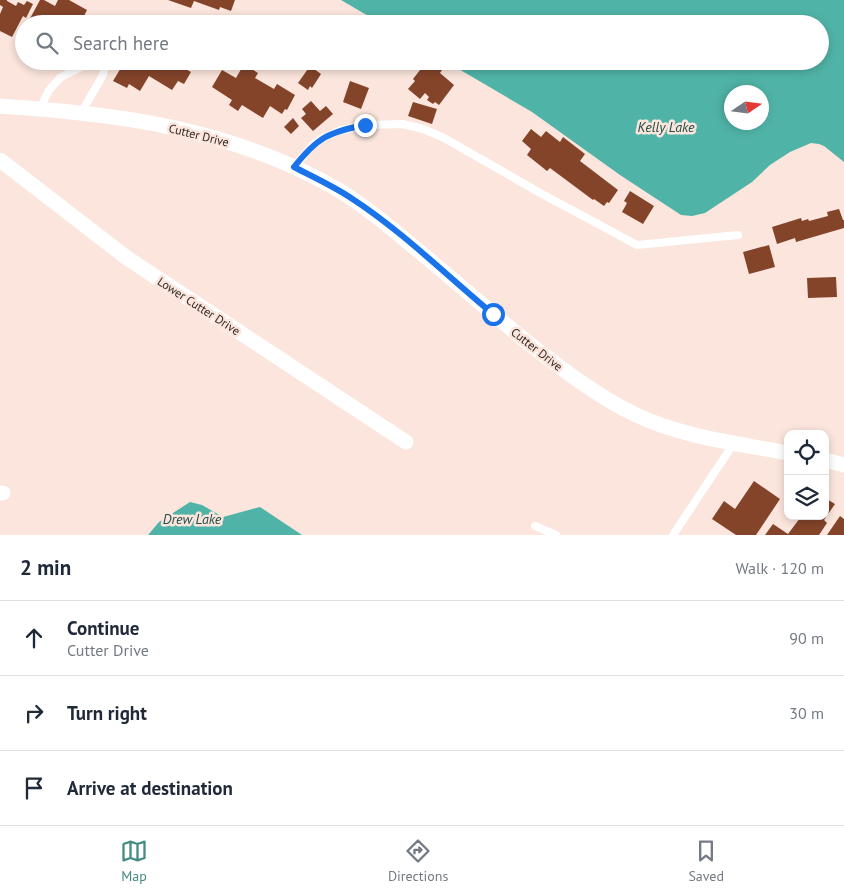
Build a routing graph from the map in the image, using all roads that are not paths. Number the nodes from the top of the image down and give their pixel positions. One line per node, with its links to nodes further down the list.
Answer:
1 (77, 70): 4 (lane)
2 (104, 70): 5 (lane)
3 (0, 106): 4 (street, Cutter Drive)
4 (40, 109): 5 (street, Cutter Drive)
5 (82, 113): 7 (street, Cutter Drive)
6 (0, 160): 9 (street, Lower Cutter Drive)
7 (294, 167): 8 (lane); 10 (street, Cutter Drive)
8 (738, 235)
9 (406, 442)
10 (734, 443): 11 (street, Cutter Drive); 16 (lane)
11 (784, 452)
12 (829, 461): 13 (street)
13 (844, 465)
14 (535, 526): 15 (lane)
15 (556, 535)
16 (673, 535)

